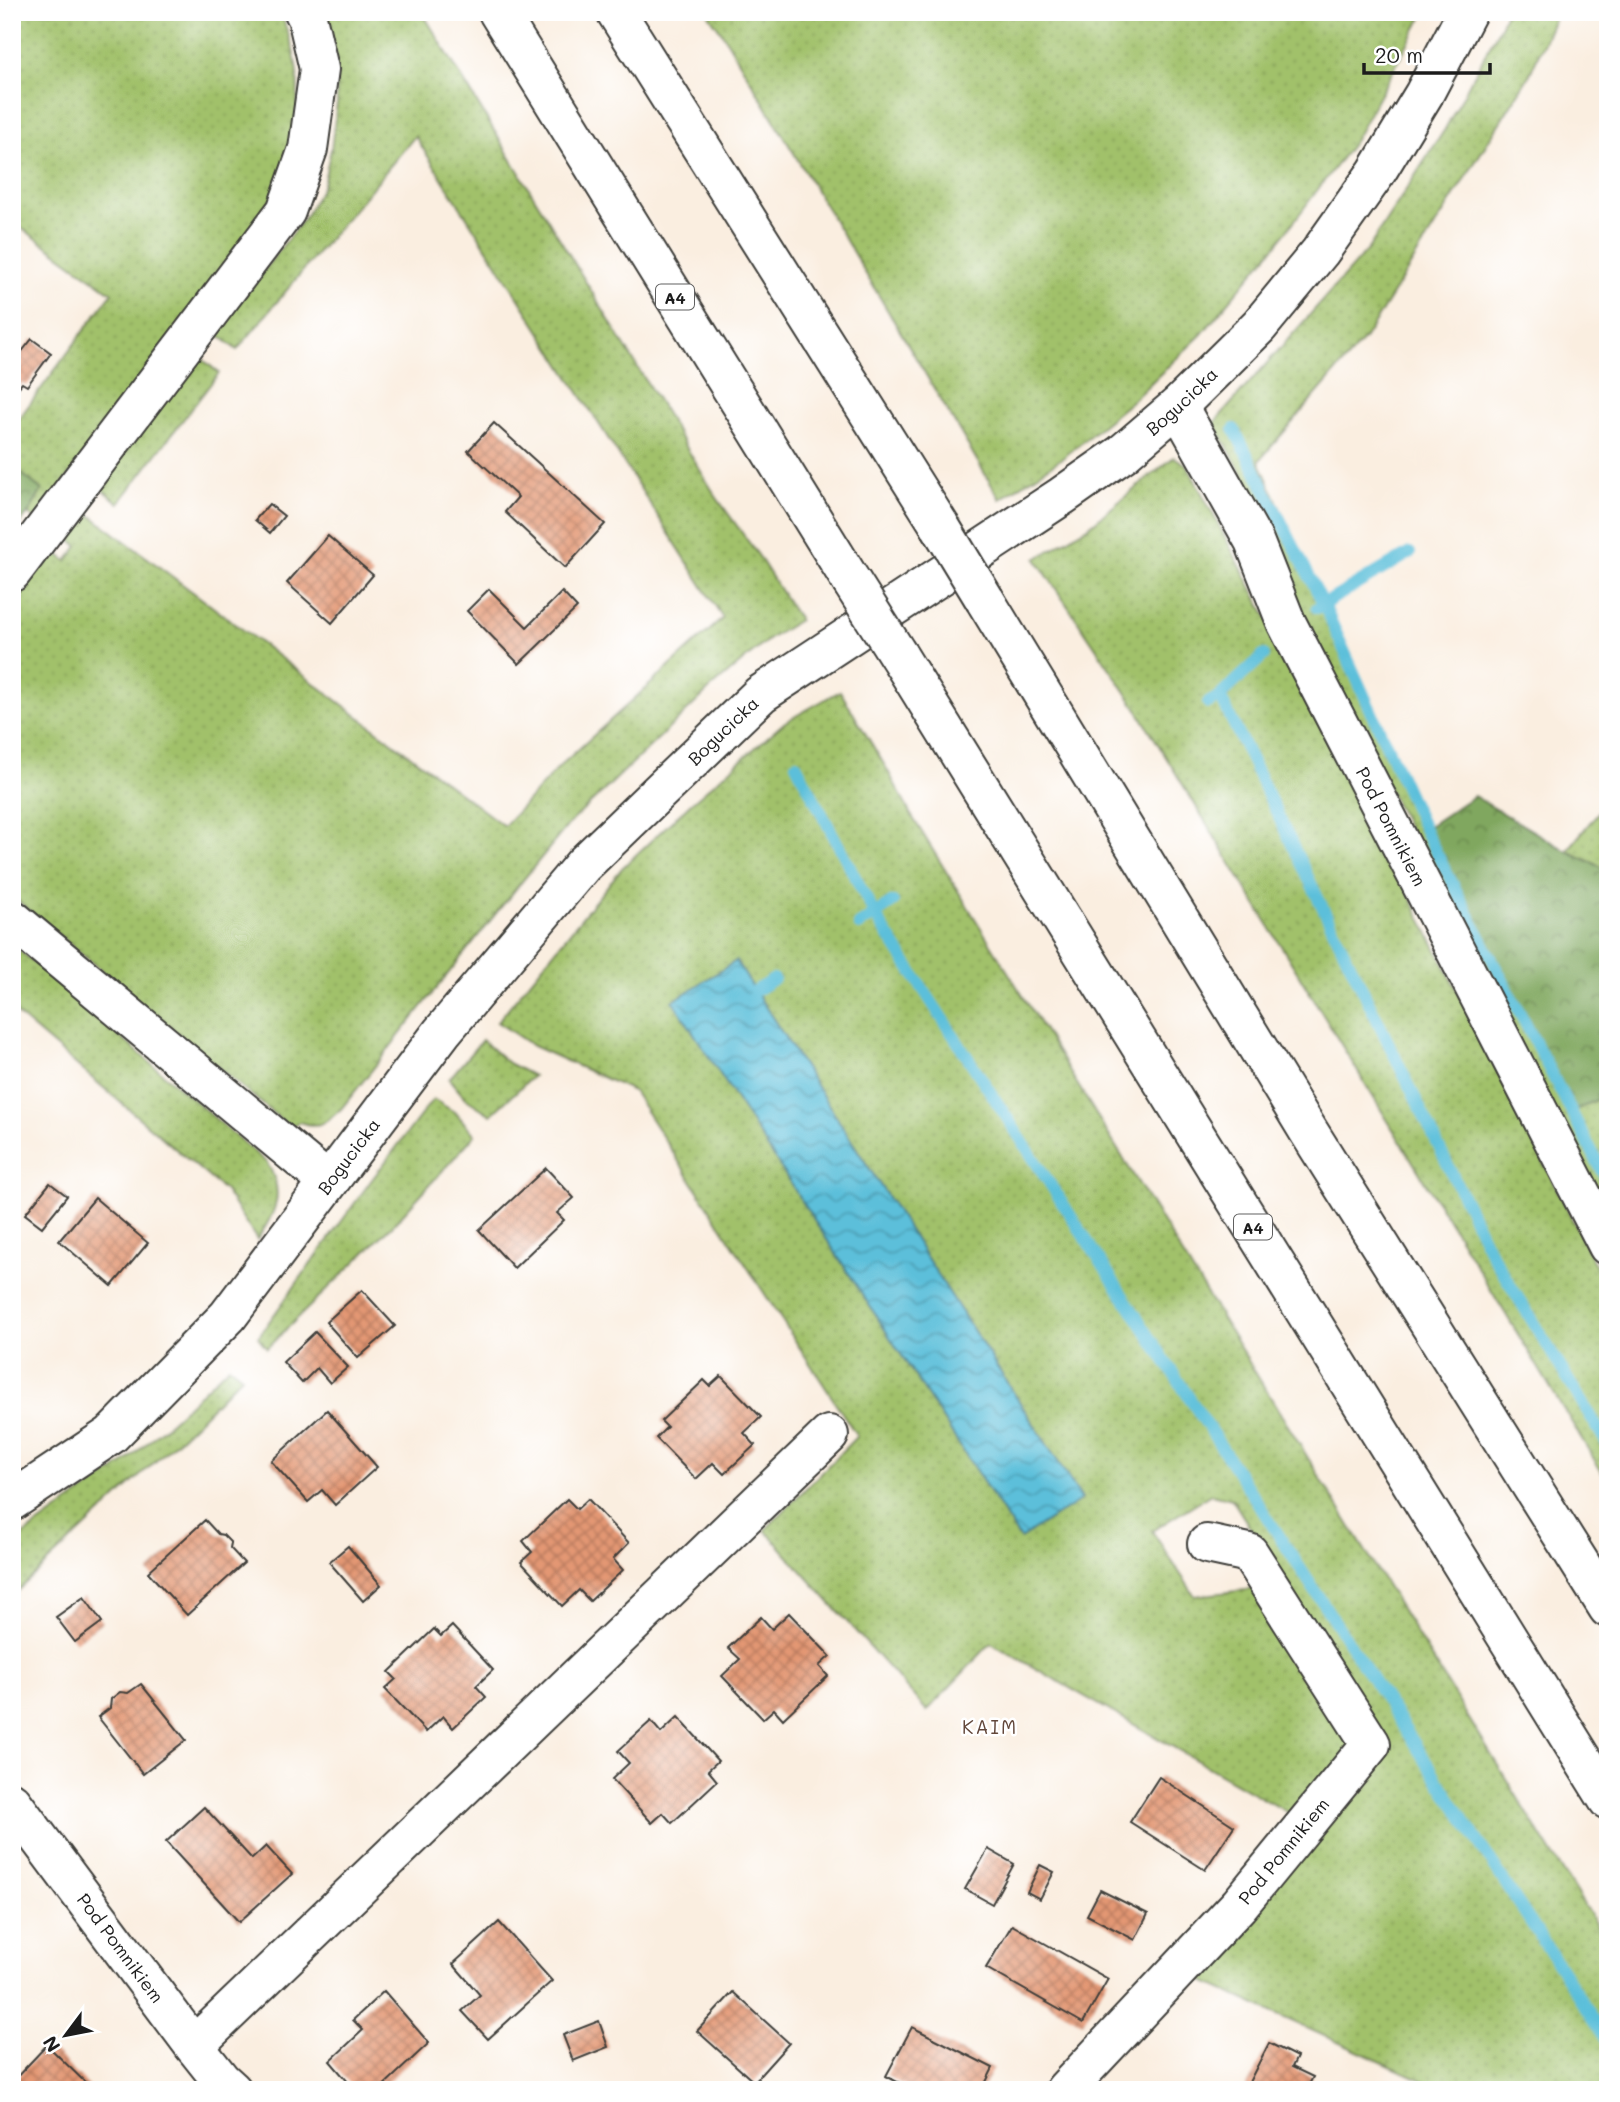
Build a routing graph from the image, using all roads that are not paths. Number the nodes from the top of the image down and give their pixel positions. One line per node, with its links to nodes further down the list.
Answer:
1 (304, 12): 6 (main road)
2 (498, 12): 14 (main road, A4, bridge)
3 (616, 12): 13 (main road, bridge)
4 (1466, 12): 5 (main road, Bogucicka)
5 (1178, 405): 8 (main road, Bogucicka); 9 (main road, Pod Pomnikiem)
6 (12, 572)
7 (12, 919): 8 (main road)
8 (328, 1182): 11 (main road, Bogucicka)
9 (1608, 1246)
10 (829, 1435): 16 (main road)
11 (12, 1501)
12 (1207, 1544): 18 (main road, Pod Pomnikiem)
13 (1608, 1608)
14 (1608, 1800)
15 (12, 1802): 16 (main road, Pod Pomnikiem)
16 (194, 2046): 17 (main road, Pod Pomnikiem)
17 (232, 2090)
18 (1065, 2090)

